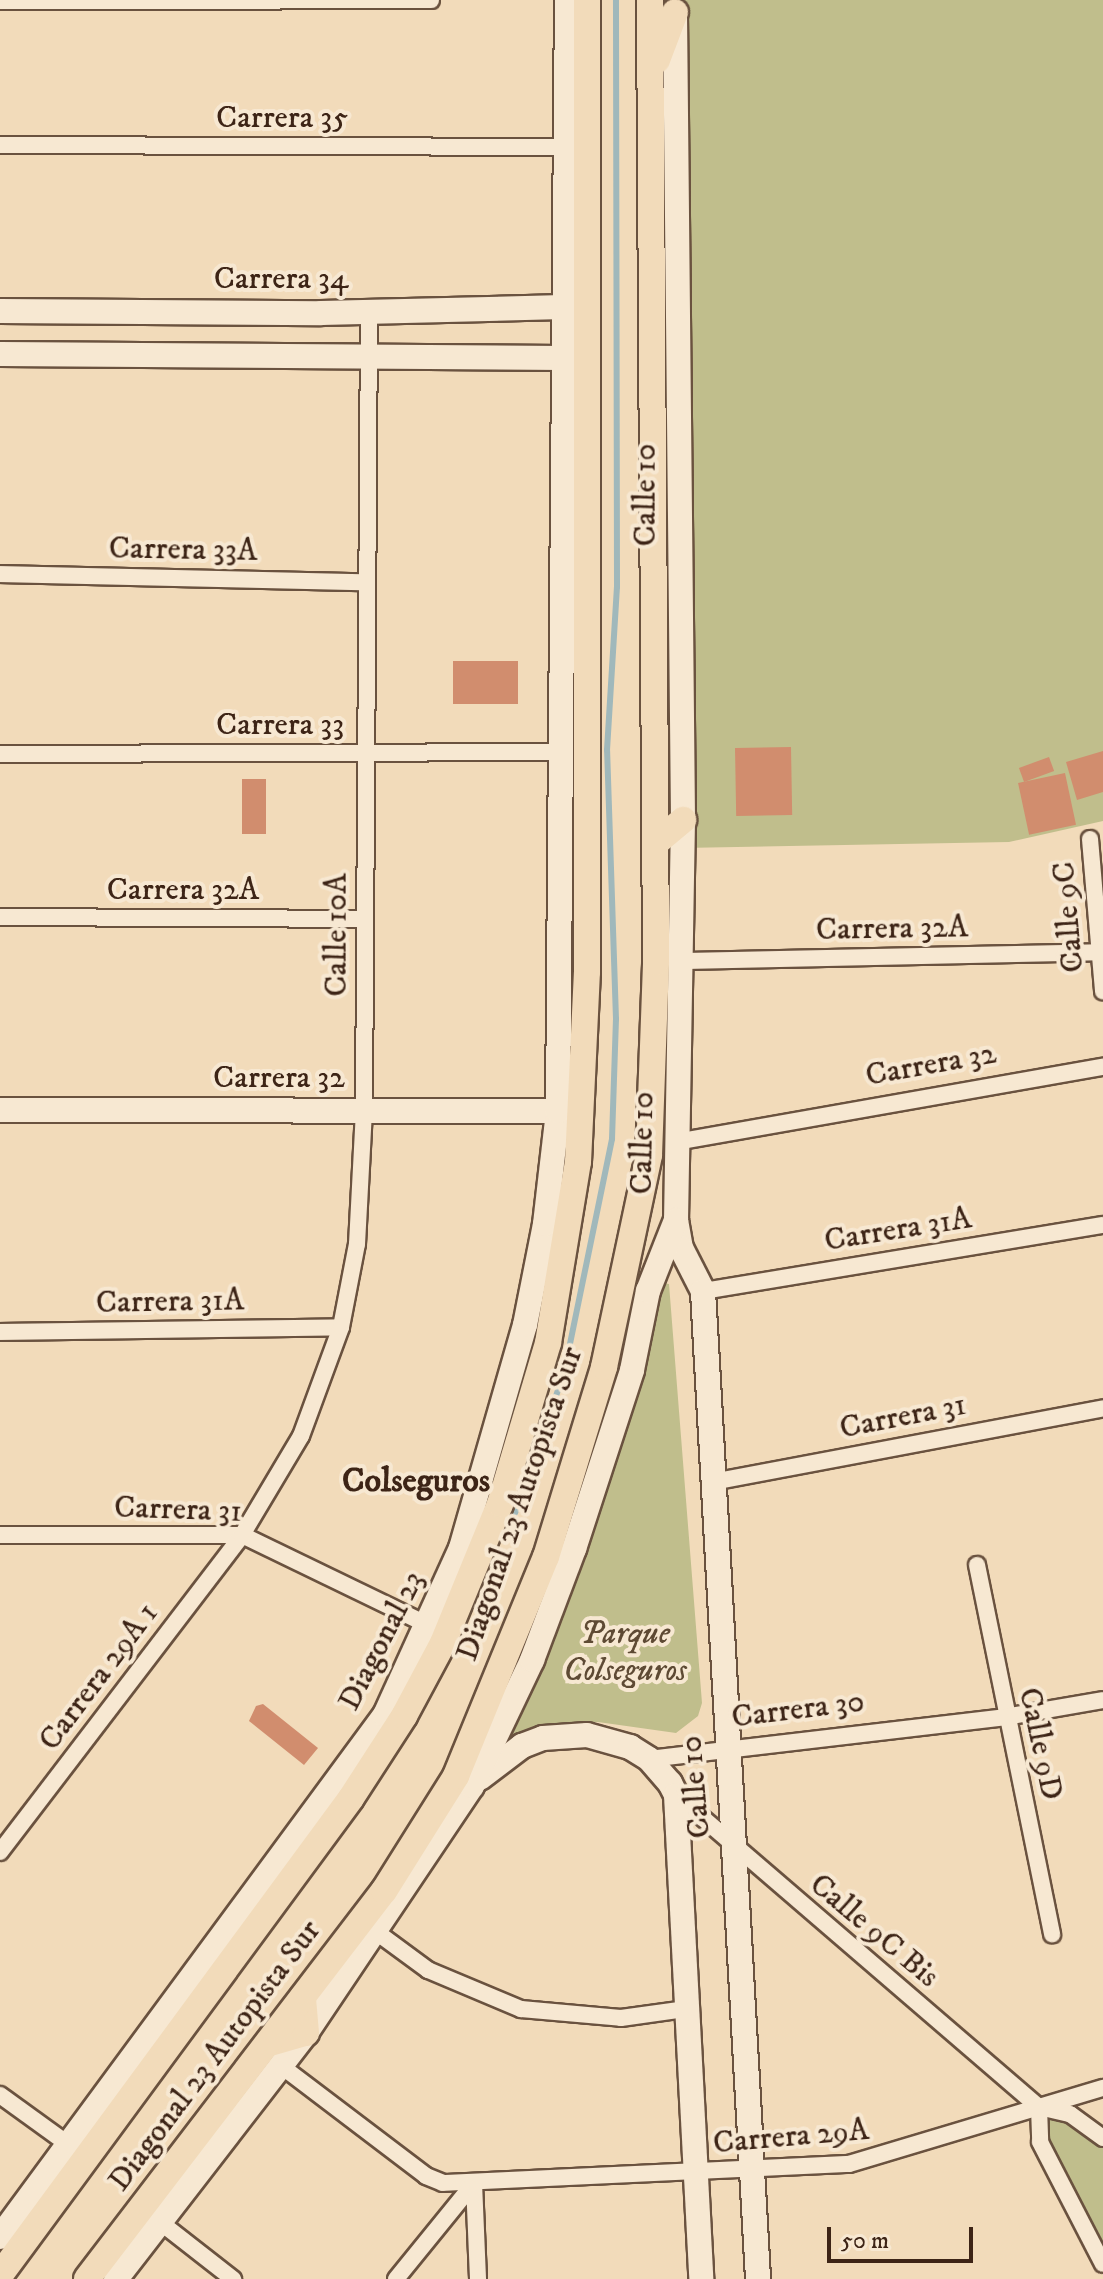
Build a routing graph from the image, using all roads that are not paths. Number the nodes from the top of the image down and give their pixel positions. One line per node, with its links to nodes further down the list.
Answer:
1 (431, 0): 5 (street)
2 (567, 0): 9 (street)
3 (587, 0): 29 (main road, Calle 10)
4 (650, 0): 7 (main road, Calle 10)
5 (0, 1)
6 (675, 6): 7 (main road); 22 (street, Calle 10)
7 (652, 75): 21 (main road, Calle 10)
8 (0, 145): 9 (street, Carrera 35)
9 (564, 147): 10 (street)
10 (563, 307): 12 (street, Carrera 34); 15 (street)
11 (0, 311): 12 (street, Carrera 34)
12 (369, 311): 14 (street, Calle 10A)
13 (0, 354): 14 (street)
14 (372, 357): 15 (street); 17 (street, Calle 10A)
15 (563, 358): 18 (street)
16 (0, 574): 17 (street, Carrera 33A)
17 (365, 582): 19 (street, Calle 10A)
18 (561, 752): 19 (street, Carrera 33); 34 (street, Diagonal 23)
19 (367, 753): 20 (street, Carrera 33); 26 (street, Calle 10A)
20 (0, 754)
21 (657, 793): 22 (main road); 24 (main road, Calle 10)
22 (682, 816): 24 (main road); 28 (street, Calle 10)
23 (1090, 839): 27 (street, Calle 9C)
24 (658, 841): 28 (main road, Calle 10)
25 (0, 917): 26 (street, Carrera 32A)
26 (365, 919): 33 (street, Calle 10A)
27 (1101, 952): 28 (street, Carrera 32A); 30 (street, Calle 9C)
28 (669, 961): 35 (street, Calle 10); 45 (main road, Diagonal 23 Autopista Sur)
29 (587, 972): 73 (main road, Diagonal 23 Autopista Sur)
30 (1103, 991)
31 (1103, 1067): 35 (street, Carrera 32)
32 (0, 1110): 33 (street, Carrera 32)
33 (364, 1110): 34 (street, Carrera 32); 39 (street, Calle 10A)
34 (558, 1111): 47 (street, Diagonal 23)
35 (676, 1142): 36 (street, Calle 10)
36 (676, 1220): 38 (street, Calle 10); 45 (street)
37 (1103, 1225): 38 (street, Carrera 31A)
38 (703, 1291): 42 (street, Calle 10)
39 (341, 1327): 40 (street, Carrera 31A); 44 (street, Calle 10A)
40 (0, 1332)
41 (1103, 1408): 42 (street, Carrera 31)
42 (713, 1482): 50 (street, Calle 10)
43 (0, 1535): 44 (street, Carrera 31)
44 (242, 1535): 47 (street, Carrera 31); 54 (street, Carrera 29A 1)
45 (557, 1560): 52 (street); 58 (main road, Diagonal 23 Autopista Sur)
46 (977, 1565): 49 (street, Calle 9D)
47 (430, 1626): 66 (street, Diagonal 23)
48 (1103, 1700): 49 (street, Carrera 30)
49 (1005, 1717): 50 (street, Carrera 30); 57 (street, Calle 9D)
50 (726, 1751): 51 (street, Carrera 30); 55 (street, Calle 10)
51 (649, 1759): 52 (street); 53 (street, Calle 10)
52 (472, 1786): 56 (street)
53 (676, 1795): 55 (street, Calle 9C Bis); 59 (street, Calle 10)
54 (0, 1852)
55 (735, 1852): 64 (street, Calle 9C Bis); 67 (street, Calle 10)
56 (375, 1931): 59 (street); 60 (street)
57 (1052, 1934)
58 (303, 1997): 60 (main road); 61 (main road, Diagonal 23 Autopista Sur)
59 (686, 2009): 68 (street, Calle 10)
60 (306, 2033): 61 (main road)
61 (275, 2054): 69 (street, Carrera 29A); 70 (street); 74 (main road, Diagonal 23 Autopista Sur)
62 (1103, 2088): 64 (street, Carrera 29A)
63 (0, 2095): 66 (street)
64 (1039, 2107): 65 (street, Calle 9C Bis); 67 (street, Carrera 29A); 72 (street)
65 (1103, 2138)
66 (69, 2145): 71 (street, Diagonal 23)
67 (751, 2170): 68 (street, Carrera 29A); 80 (street, Calle 10)
68 (695, 2173): 69 (street, Carrera 29A); 79 (street, Calle 10)
69 (474, 2183): 77 (street); 78 (street)
70 (160, 2222): 75 (street); 76 (street)
71 (0, 2237)
72 (1103, 2264)
73 (0, 2275)
74 (87, 2279)
75 (116, 2279)
76 (233, 2279)
77 (396, 2279)
78 (478, 2279)
79 (701, 2279)
80 (758, 2279)

